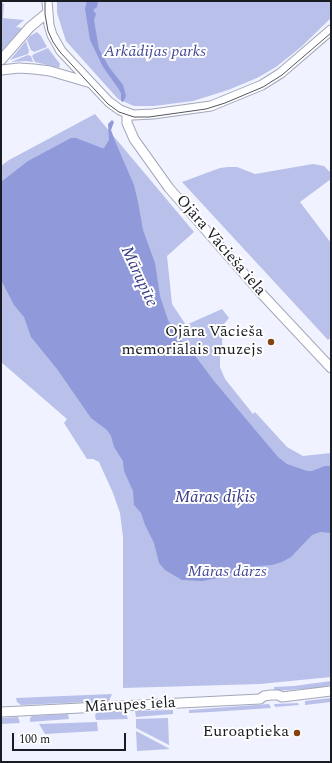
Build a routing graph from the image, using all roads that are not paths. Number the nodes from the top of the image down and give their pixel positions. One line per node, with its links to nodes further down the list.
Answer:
1 (47, 1): 2 (street)
2 (47, 13): 4 (street); 6 (street)
3 (331, 30): 7 (street)
4 (1, 60)
5 (1, 70): 6 (street)
6 (91, 83): 7 (street)
7 (127, 113): 8 (street, Ojāra Vācieša iela)
8 (331, 368)
9 (331, 690): 10 (street, Mārupes iela)
10 (1, 712)

